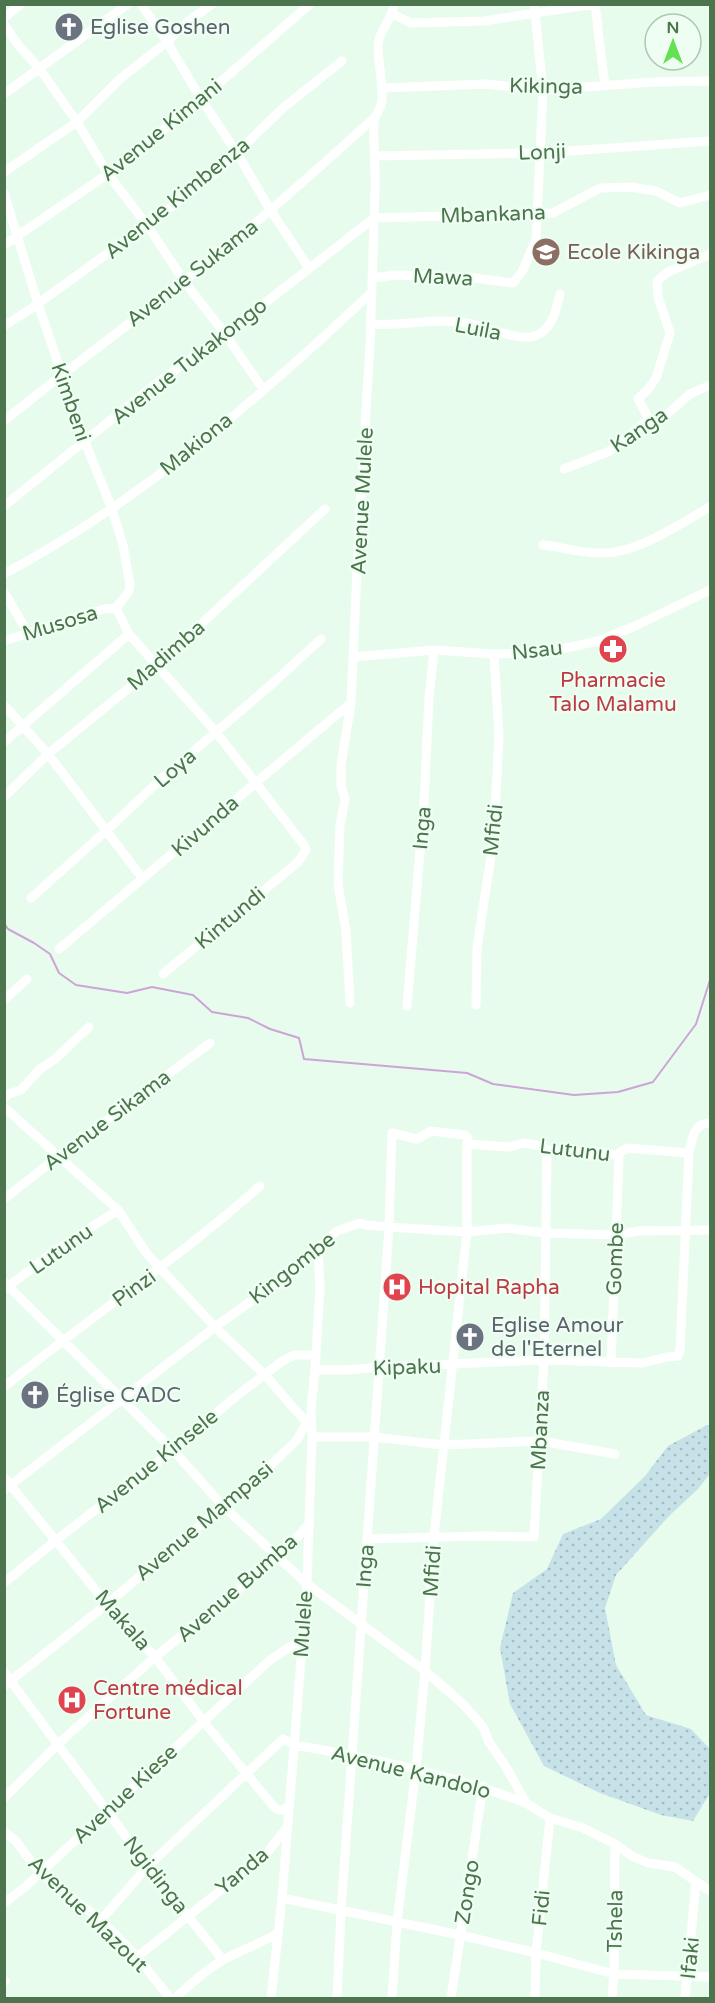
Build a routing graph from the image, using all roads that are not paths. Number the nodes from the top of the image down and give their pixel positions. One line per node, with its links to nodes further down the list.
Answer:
1 (21, 4): 9 (street)
2 (128, 4): 13 (street)
3 (141, 4): 11 (street)
4 (212, 4): 11 (street)
5 (310, 4): 19 (street, Avenue Kimani)
6 (594, 4): 8 (street); 15 (street)
7 (393, 9): 8 (street); 16 (street, Avenue Mulele)
8 (534, 9): 17 (street)
9 (4, 18)
10 (4, 24): 13 (street)
11 (167, 42): 19 (street); 21 (street)
12 (342, 61): 23 (street, Avenue Kimbenza)
13 (39, 68): 18 (street); 21 (street)
14 (711, 81): 15 (street, Kikinga)
15 (605, 86): 17 (street, Kikinga)
16 (382, 88): 17 (street, Kikinga); 20 (street, Avenue Mulele)
17 (543, 90): 24 (street)
18 (4, 94)
19 (201, 99): 23 (street); 27 (street, Avenue Kimani)
20 (374, 118): 25 (street, Avenue Mulele); 30 (street, Avenue Sukama)
21 (77, 122): 26 (street); 27 (street)
22 (711, 141): 24 (street, Lonji)
23 (237, 153): 30 (street); 33 (street, Avenue Kimbenza)
24 (541, 153): 25 (street, Lonji); 31 (street)
25 (374, 156): 32 (street, Avenue Mulele)
26 (4, 172)
27 (108, 174): 33 (street); 34 (street, Avenue Kimani)
28 (4, 193): 34 (street, Kimbeni)
29 (711, 195): 31 (street, Mbankana)
30 (271, 211): 37 (street); 39 (street, Avenue Sukama)
31 (538, 213): 32 (street, Mbankana); 38 (street, Mawa)
32 (374, 218): 37 (street, Avenue Tukakongo); 38 (street, Avenue Mulele)
33 (147, 225): 39 (street); 42 (street, Avenue Kimbenza)
34 (17, 236): 35 (street, Avenue Kimani); 42 (street, Kimbeni)
35 (4, 245)
36 (711, 254): 49 (street)
37 (309, 268): 45 (street, Avenue Tukakongo)
38 (372, 278): 40 (street, Avenue Mulele)
39 (184, 281): 45 (street); 46 (street, Avenue Sukama)
40 (371, 293): 43 (street, Avenue Mulele); 48 (street, Makiona)
41 (560, 294): 43 (street, Luila)
42 (38, 304): 44 (street, Avenue Kimbenza); 46 (street, Kimbeni)
43 (370, 324): 68 (street, Avenue Mulele)
44 (4, 326)
45 (225, 334): 48 (street); 51 (street, Avenue Tukakongo)
46 (62, 374): 50 (street, Avenue Sukama); 51 (street, Kimbeni)
47 (711, 385): 49 (street, Kanga)
48 (263, 389): 55 (street, Makiona)
49 (649, 420): 52 (street, Kanga)
50 (4, 421)
51 (85, 442): 53 (street, Avenue Tukakongo); 55 (street, Kimbeni)
52 (564, 469)
53 (4, 506)
54 (711, 507): 57 (street)
55 (112, 509): 58 (street, Makiona); 61 (street, Kimbeni)
56 (325, 509): 69 (street, Madimba)
57 (543, 544)
58 (4, 574)
59 (711, 590): 67 (street, Nsau)
60 (4, 592): 62 (street)
61 (116, 608): 62 (street, Musosa); 63 (street)
62 (28, 633): 65 (street, Musosa)
63 (129, 634): 69 (street); 72 (street)
64 (321, 639): 73 (street, Loya)
65 (6, 641)
66 (434, 650): 67 (street, Nsau); 68 (street, Nsau); 87 (street, Inga)
67 (494, 654): 86 (street, Mfidi)
68 (353, 657): 70 (street, Avenue Mulele)
69 (157, 665): 73 (street); 75 (street, Madimba)
70 (351, 703): 76 (street, Kivunda); 85 (street, Avenue Mulele)
71 (4, 705): 72 (street)
72 (23, 725): 74 (street); 75 (street)
73 (216, 732): 76 (street); 78 (street, Loya)
74 (4, 742)
75 (48, 754): 77 (street, Madimba); 78 (street)
76 (256, 781): 79 (street, Kivunda); 82 (street, Kintundi)
77 (4, 797)
78 (106, 831): 79 (street); 80 (street, Loya)
79 (143, 879): 81 (street, Kivunda)
80 (31, 898)
81 (59, 949)
82 (163, 975)
83 (27, 979): 84 (street)
84 (4, 1000)
85 (350, 1003)
86 (476, 1005)
87 (407, 1006)
88 (89, 1027): 90 (street)
89 (210, 1043): 97 (street, Avenue Sikama)
90 (4, 1099)
91 (4, 1107): 97 (street)
92 (711, 1123): 96 (street)
93 (392, 1133): 94 (street, Lutunu); 102 (street, Inga)
94 (467, 1144): 95 (street, Lutunu); 105 (street, Mfidi)
95 (547, 1150): 98 (street, Lutunu); 106 (street, Mbanza)
96 (689, 1153): 98 (street, Lutunu); 103 (street)
97 (59, 1156): 100 (street, Avenue Sikama); 101 (street)
98 (619, 1156): 107 (street, Gombe)
99 (260, 1186): 109 (street, Pinzi)
100 (4, 1199)
101 (118, 1210): 109 (street); 110 (street, Lutunu)
102 (389, 1227): 105 (street, Kingombe); 108 (street, Kingombe); 117 (street, Inga)
103 (686, 1230): 104 (street, Kingombe); 107 (street, Kingombe); 115 (street, Kipaku)
104 (711, 1230)
105 (466, 1232): 106 (street, Kingombe); 116 (street, Mfidi)
106 (546, 1233): 107 (street, Kingombe); 114 (street, Mbanza)
107 (617, 1235): 115 (street, Gombe)
108 (318, 1249): 111 (street, Kingombe); 113 (street, Mulele)
109 (161, 1269): 111 (street); 112 (street, Pinzi)
110 (6, 1286): 112 (street)
111 (215, 1326): 119 (street); 121 (street, Kingombe)
112 (63, 1339): 120 (street, Pinzi); 121 (street)
113 (315, 1355): 118 (street, Mulele); 119 (street, Avenue Kinsele)
114 (544, 1360): 115 (street, Kipaku); 116 (street, Kipaku); 125 (street, Mbanza)
115 (611, 1363)
116 (451, 1365): 117 (street, Kipaku); 126 (street, Mfidi)
117 (378, 1367): 118 (street, Kipaku); 124 (street, Inga)
118 (315, 1370): 122 (street, Mulele)
119 (265, 1375): 122 (street); 127 (street, Avenue Kinsele)
120 (4, 1387)
121 (122, 1398): 127 (street); 129 (street, Kingombe)
122 (308, 1419): 123 (street, Mulele); 130 (street, Avenue Mampasi)
123 (312, 1437): 124 (street); 131 (street, Mulele)
124 (374, 1437): 126 (street); 133 (street, Inga)
125 (541, 1441): 126 (street); 128 (street); 132 (street, Mbanza)
126 (443, 1445): 132 (street, Mfidi)
127 (173, 1450): 130 (street); 134 (street, Avenue Kinsele)
128 (615, 1454)
129 (7, 1484): 134 (street, Makala)
130 (223, 1506): 135 (street); 138 (street, Avenue Mampasi)
131 (309, 1524): 135 (street, Avenue Bumba); 137 (street, Mulele)
132 (434, 1536): 133 (street); 142 (street, Mfidi)
133 (367, 1539): 139 (street, Inga)
134 (55, 1541): 136 (street, Avenue Kinsele); 138 (street, Makala)
135 (279, 1557): 137 (street); 141 (street, Avenue Bumba)
136 (4, 1583)
137 (307, 1584): 139 (street); 140 (street, Mulele)
138 (107, 1604): 141 (street, Makala); 143 (street, Avenue Mampasi)
139 (362, 1623): 142 (street); 147 (street, Inga)
140 (302, 1639): 144 (street, Avenue Kiese); 146 (street, Mulele)
141 (155, 1657): 144 (street, Makala); 145 (street, Avenue Bumba)
142 (425, 1671): 148 (street, Mfidi); 152 (street)
143 (7, 1679): 145 (street, Ngidinga)
144 (204, 1722): 149 (street, Makala); 154 (street, Avenue Kiese)
145 (57, 1745): 151 (street, Avenue Bumba); 154 (street, Ngidinga)
146 (295, 1745): 147 (street, Avenue Kandolo); 149 (street); 153 (street, Mulele)
147 (353, 1756): 148 (street, Avenue Kandolo); 165 (street, Inga)
148 (416, 1769): 150 (street, Avenue Kandolo); 168 (street, Mfidi)
149 (246, 1773): 153 (street, Makala); 159 (street)
150 (483, 1786): 152 (street, Avenue Kandolo); 170 (street, Zongo)
151 (4, 1798)
152 (526, 1803): 155 (street, Avenue Kandolo)
153 (289, 1806): 156 (street, Mulele)
154 (106, 1810): 159 (street, Ngidinga); 160 (street, Avenue Kiese)
155 (550, 1818): 158 (street, Avenue Kandolo); 171 (street, Fidi)
156 (288, 1826): 163 (street, Mulele); 166 (street, Yanda)
157 (4, 1832): 160 (street, Avenue Mazout)
158 (615, 1844): 161 (street, Avenue Kandolo); 174 (street, Tshela)
159 (148, 1866): 166 (street, Ngidinga); 167 (street)
160 (40, 1873): 164 (street, Avenue Kiese); 167 (street, Avenue Mazout)
161 (696, 1882): 162 (street, Avenue Kandolo); 175 (street, Ifaki)
162 (711, 1891)
163 (282, 1898): 165 (street); 169 (street, Mulele)
164 (4, 1903)
165 (341, 1912): 168 (street); 180 (street, Inga)
166 (188, 1915): 172 (street, Yanda); 173 (street, Ngidinga)
167 (101, 1920): 172 (street, Avenue Mazout)
168 (397, 1923): 170 (street); 181 (street, Mfidi)
169 (278, 1933): 173 (street); 179 (street, Mulele)
170 (460, 1935): 171 (street); 182 (street, Zongo)
171 (536, 1953): 174 (street); 183 (street, Fidi)
172 (138, 1957): 177 (street, Avenue Mazout)
173 (223, 1960): 178 (street)
174 (614, 1974): 175 (street); 184 (street, Tshela)
175 (688, 1977): 176 (street); 185 (street, Ifaki)
176 (711, 1977)
177 (170, 1998)
178 (175, 1998)
179 (272, 1998)
180 (337, 1998)
181 (392, 1998)
182 (450, 1998)
183 (535, 1998)
184 (612, 1998)
185 (685, 1998)

